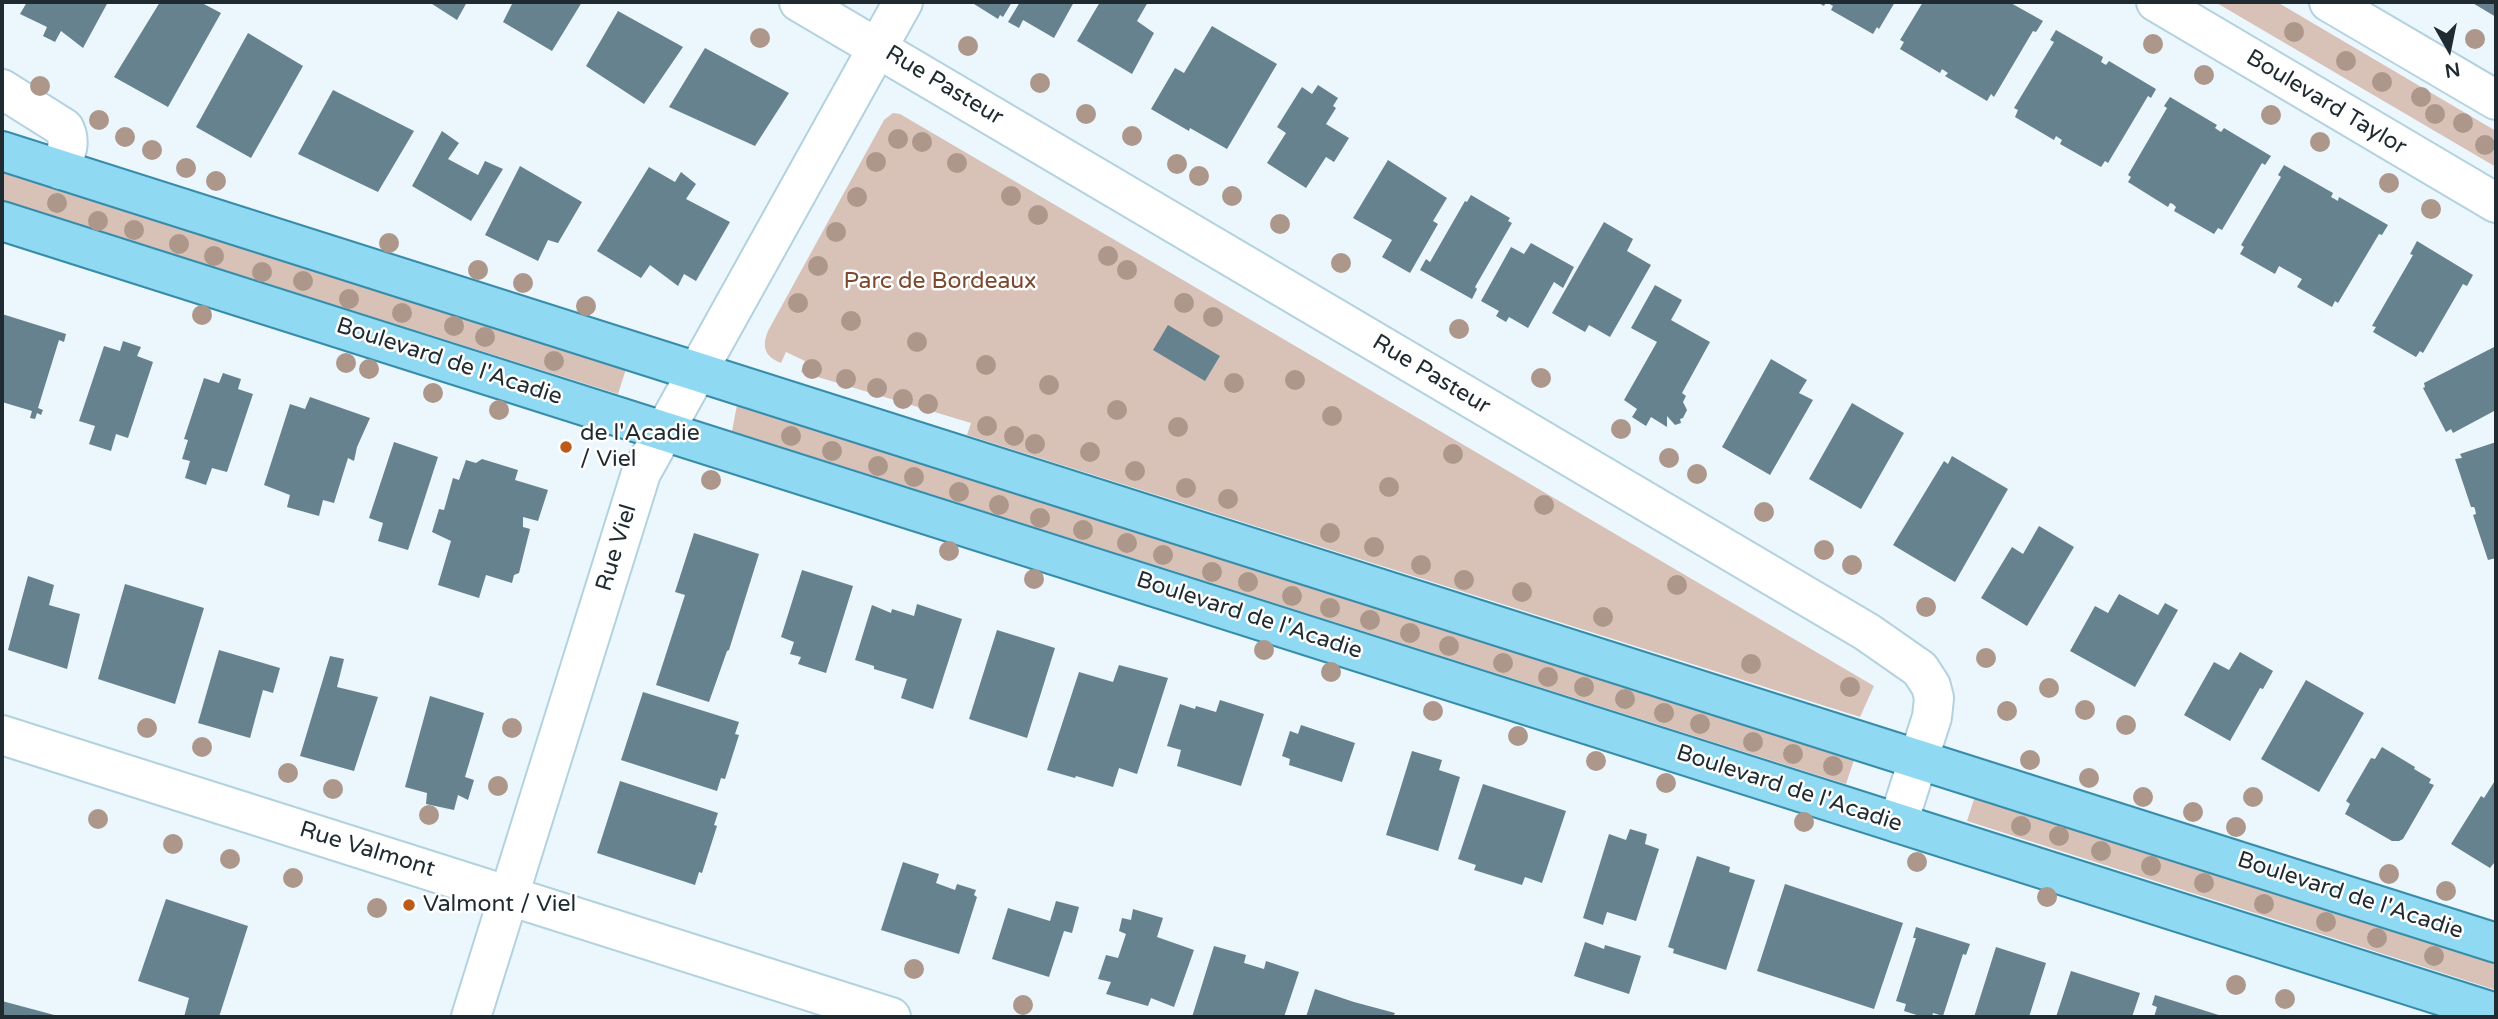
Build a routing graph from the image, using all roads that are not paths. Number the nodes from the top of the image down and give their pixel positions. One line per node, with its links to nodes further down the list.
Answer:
1 (799, 2): 5 (street, Rue Pasteur)
2 (902, 2): 5 (street, Rue Viel)
3 (2156, 2): 10 (street, Boulevard Taylor)
4 (2329, 2): 7 (street)
5 (878, 46): 12 (street, Rue Viel); 15 (street, Rue Pasteur)
6 (2, 89): 9 (street)
7 (2496, 100)
8 (2, 151): 9 (main road, Boulevard de l'Acadie)
9 (61, 170): 12 (main road, Boulevard de l'Acadie)
10 (2496, 203)
11 (2, 221): 13 (main road, Boulevard de l'Acadie)
12 (697, 373): 13 (street, Rue Viel); 15 (main road, Boulevard de l'Acadie)
13 (663, 430): 16 (main road, Boulevard de l'Acadie); 17 (street, Rue Viel)
14 (2, 735): 17 (street, Rue Valmont)
15 (1920, 759): 16 (street, Rue Pasteur); 18 (main road, Boulevard de l'Acadie)
16 (1898, 823): 19 (main road, Boulevard de l'Acadie)
17 (508, 896): 20 (street, Rue Viel); 21 (street, Rue Valmont)
18 (2496, 943)
19 (2496, 1013)
20 (471, 1017)
21 (891, 1017)

